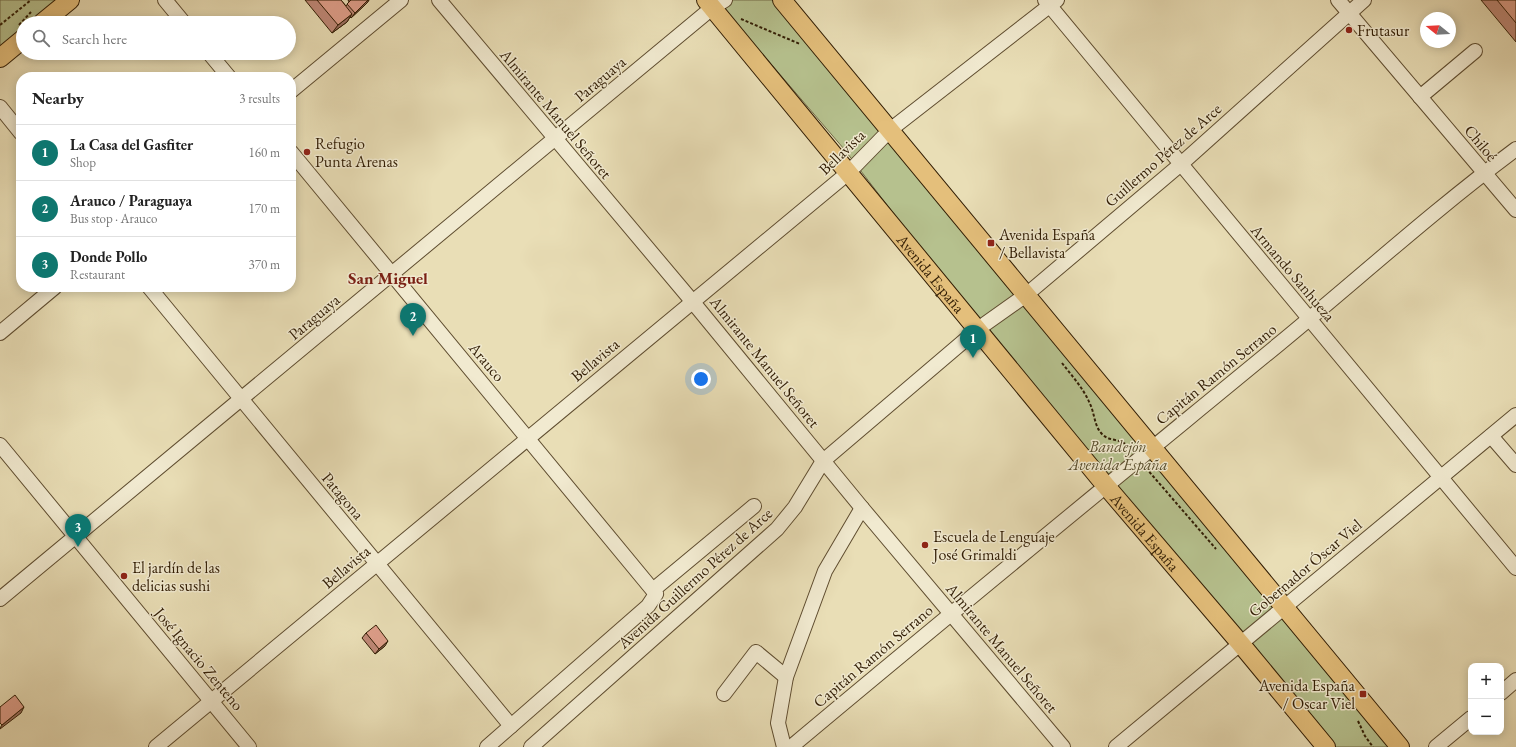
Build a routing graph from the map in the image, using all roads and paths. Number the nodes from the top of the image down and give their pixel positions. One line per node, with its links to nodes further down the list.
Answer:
1 (31, 0): 15 (path)
2 (70, 0): 12 (main road)
3 (165, 0): 13 (street)
4 (401, 0): 22 (street)
5 (439, 0): 27 (street, Almirante Manuel Señoret)
6 (782, 0): 26 (main road)
7 (1338, 0): 11 (street, Chiloé)
8 (1364, 0): 11 (street, Guillermo Pérez de Arce)
9 (1050, 2): 26 (street, Bellavista); 30 (street, Armando Sanhueza)
10 (714, 3): 27 (street, Paraguaya); 31 (main road, Avenida España)
11 (1349, 13): 23 (street, Chiloé); 30 (street, Guillermo Pérez de Arce)
12 (39, 16)
13 (178, 16)
14 (740, 18): 17 (path)
15 (0, 25)
16 (16, 38): 19 (main road)
17 (802, 45)
18 (1475, 51): 23 (street)
19 (0, 58)
20 (215, 60): 21 (street)
21 (225, 72)
22 (296, 87)
23 (1420, 97): 32 (street, Chiloé)
24 (0, 107): 25 (street)
25 (16, 126)
26 (890, 130): 31 (street, Bellavista); 37 (main road)
27 (555, 139): 34 (street, Paraguaya); 38 (street, Almirante Manuel Señoret)
28 (1516, 149): 32 (street, Capitán Ramón Serrano)
29 (296, 158): 34 (street, Arauco)
30 (1181, 164): 37 (street, Guillermo Pérez de Arce); 39 (street, Armando Sanhueza)
31 (848, 173): 38 (street, Bellavista); 40 (main road, Avenida España)
32 (1484, 173): 33 (street, Chiloé); 39 (street, Capitán Ramón Serrano)
33 (1516, 210)
34 (392, 274): 43 (street, Paraguaya); 46 (street, Arauco)
35 (49, 292): 41 (street)
36 (153, 292): 43 (street, Patagona)
37 (1026, 295): 40 (street, Guillermo Pérez de Arce); 48 (main road)
38 (692, 301): 46 (street, Bellavista); 50 (street, Almirante Manuel Señoret)
39 (1309, 319): 48 (street, Capitán Ramón Serrano); 52 (street, Armando Sanhueza)
40 (978, 329): 50 (street, Avenida Guillermo Pérez de Arce); 53 (main road, Avenida España)
41 (0, 333)
42 (1062, 363): 49 (path)
43 (241, 399): 56 (street, Paraguaya); 58 (street, Patagona)
44 (1516, 415): 45 (street, Gobernador Óscar Viel)
45 (1491, 436): 51 (street); 52 (street, Gobernador Óscar Viel)
46 (528, 438): 58 (street, Bellavista); 60 (street, Arauco)
47 (0, 445): 56 (street, José Ignacio Zenteno)
48 (1153, 448): 49 (street, Capitán Ramón Serrano); 62 (main road)
49 (1139, 459): 53 (street, Capitán Ramón Serrano); 57 (path)
50 (823, 461): 55 (street, Almirante Manuel Señoret); 76 (street, Avenida Guillermo Pérez de Arce)
51 (1516, 465)
52 (1441, 477): 59 (street, Armando Sanhueza); 62 (street, Gobernador Óscar Viel)
53 (1106, 486): 63 (street, Capitán Ramón Serrano); 64 (main road, Avenida España)
54 (754, 506): 60 (street, Avenida Guillermo Pérez de Arce)
55 (862, 508): 63 (street, Almirante Manuel Señoret); 65 (street)
56 (76, 537): 61 (street, Paraguaya); 69 (street, José Ignacio Zenteno)
57 (1216, 550)
58 (377, 563): 69 (street, Bellavista); 72 (street, Patagona)
59 (1516, 568)
60 (654, 592): 72 (street, Avenida Guillermo Pérez de Arce)
61 (0, 600)
62 (1284, 607): 64 (street, Gobernador Óscar Viel); 83 (main road)
63 (950, 613): 78 (street, Capitán Ramón Serrano); 79 (street, Almirante Manuel Señoret)
64 (1240, 643): 80 (street, Gobernador Óscar Viel); 81 (main road, Avenida España)
65 (786, 677): 68 (street); 77 (street)
66 (1516, 680): 67 (street)
67 (1504, 690)
68 (724, 694)
69 (211, 701): 73 (street, Bellavista); 74 (street, José Ignacio Zenteno)
70 (1356, 718): 82 (path)
71 (1468, 720): 84 (street)
72 (511, 726): 75 (street, Avenida Guillermo Pérez de Arce)
73 (156, 747)
74 (249, 747)
75 (487, 747)
76 (531, 747)
77 (784, 747)
78 (791, 747)
79 (1063, 747)
80 (1116, 747)
81 (1326, 747)
82 (1373, 747)
83 (1400, 747)
84 (1436, 747)

